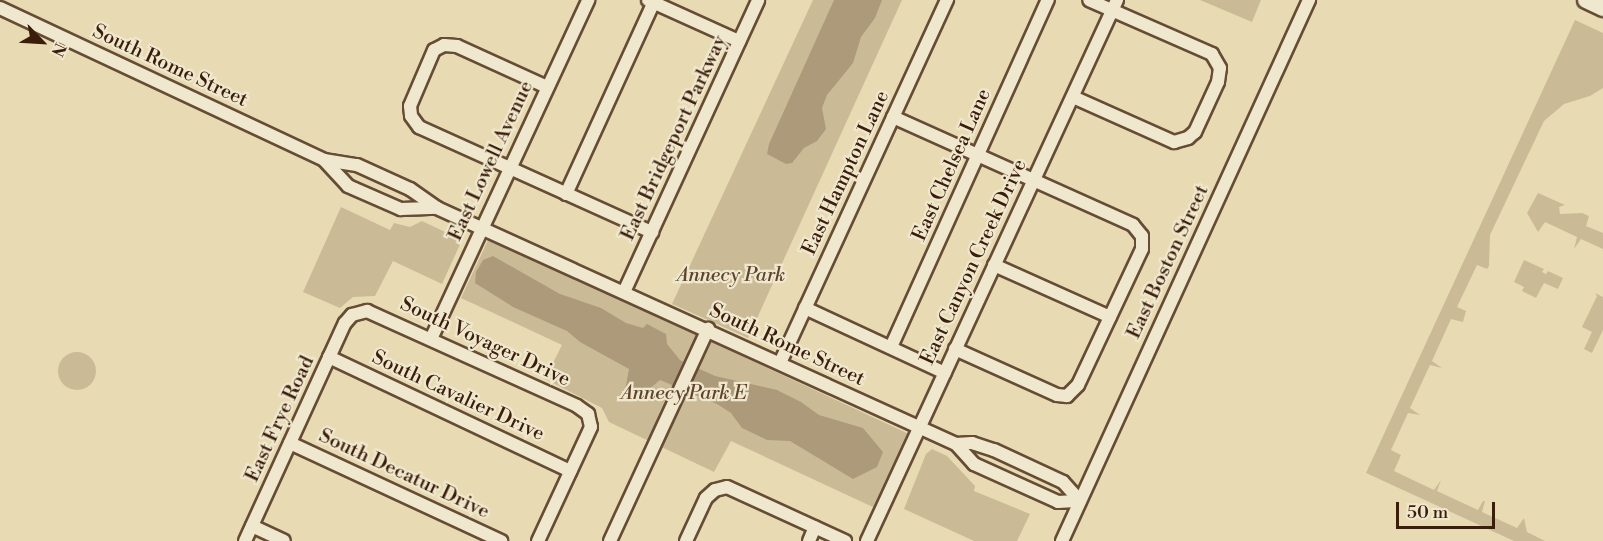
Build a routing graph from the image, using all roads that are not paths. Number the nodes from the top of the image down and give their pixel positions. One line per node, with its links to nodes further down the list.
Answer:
1 (758, 0): 12 (street, East Bridgeport Parkway)
2 (947, 0): 15 (street, East Hampton Lane)
3 (1048, 0): 16 (street, East Chelsea Lane)
4 (1089, 0): 9 (street)
5 (1309, 0): 40 (street, East Boston Street)
6 (1586, 0): 11 (main road)
7 (585, 1): 13 (street, East Lowell Avenue)
8 (652, 1): 12 (street); 20 (street)
9 (1115, 5): 14 (street, East Canyon Creek Drive); 14 (street)
10 (0, 8): 17 (street, South Rome Street)
11 (1603, 8)
12 (739, 41): 23 (street, East Bridgeport Parkway)
13 (547, 87): 18 (street, East Lowell Avenue); 18 (street)
14 (1073, 97): 19 (street, East Canyon Creek Drive)
15 (893, 117): 16 (street); 26 (street, East Hampton Lane)
16 (979, 156): 19 (street); 31 (street, East Chelsea Lane)
17 (324, 160): 21 (street, South Rome Street); 21 (street, South Rome Street)
18 (510, 168): 20 (street); 22 (street, East Lowell Avenue)
19 (1034, 180): 24 (street, East Canyon Creek Drive); 28 (street)
20 (566, 194): 23 (street)
21 (437, 208): 22 (street, South Rome Street)
22 (482, 228): 25 (street, South Rome Street); 30 (street, East Lowell Avenue)
23 (652, 232): 25 (street, East Bridgeport Parkway)
24 (994, 265): 28 (street); 32 (street, East Canyon Creek Drive)
25 (624, 292): 29 (street, South Rome Street)
26 (805, 308): 31 (street); 34 (street, East Hampton Lane)
27 (352, 315): 30 (street, South Voyager Drive); 33 (street, East Frye Road)
28 (1110, 317): 32 (street)
29 (708, 329): 34 (street, South Rome Street); 47 (street)
30 (431, 339): 39 (street, South Voyager Drive)
31 (891, 346): 35 (street)
32 (955, 349): 35 (street, East Canyon Creek Drive)
33 (329, 357): 37 (street, East Frye Road); 39 (street, South Cavalier Drive)
34 (780, 363): 36 (street, South Rome Street)
35 (945, 373): 36 (street, East Canyon Creek Drive)
36 (919, 427): 38 (street, South Rome Street); 51 (street, East Canyon Creek Drive)
37 (290, 442): 41 (street, East Frye Road); 45 (street, South Decatur Drive)
38 (956, 444): 40 (street, South Rome Street); 40 (street, South Rome Street)
39 (570, 471): 46 (street)
40 (1080, 501): 52 (street, East Boston Street)
41 (252, 526): 43 (street, East Frye Road); 44 (street)
42 (815, 527): 48 (street); 49 (street); 50 (street)
43 (245, 541)
44 (284, 541)
45 (501, 541)
46 (538, 541)
47 (610, 541)
48 (686, 541)
49 (809, 541)
50 (845, 541)
51 (867, 541)
52 (1062, 541)

